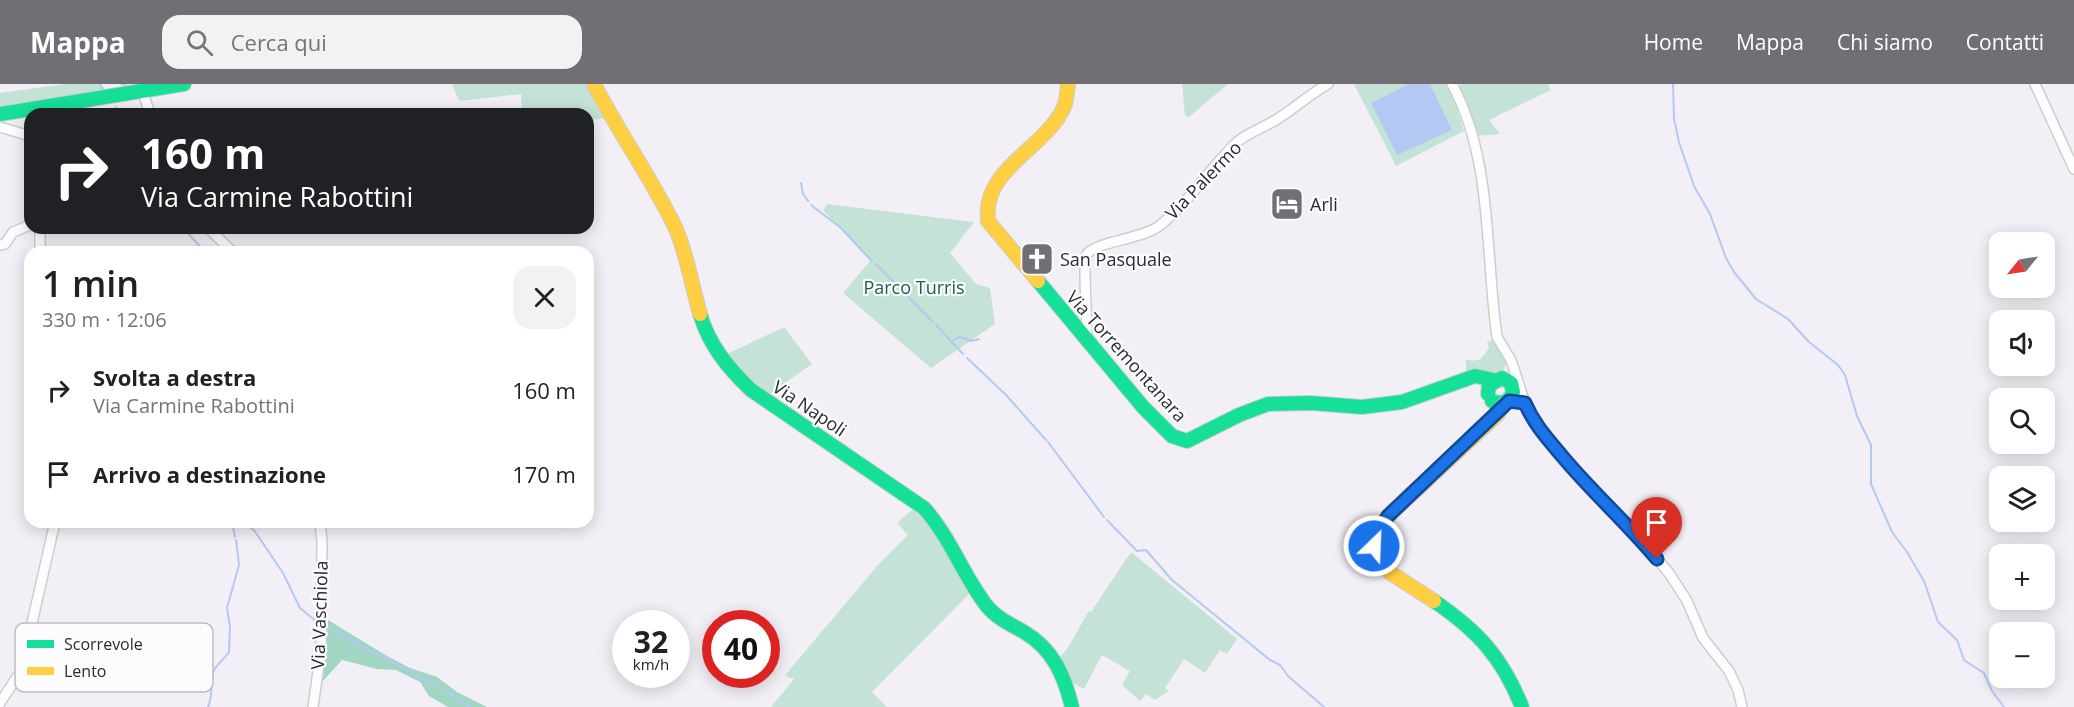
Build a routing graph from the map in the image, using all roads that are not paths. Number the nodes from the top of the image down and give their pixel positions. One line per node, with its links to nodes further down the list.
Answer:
1 (184, 84): 7 (street)
2 (594, 84): 31 (street, Via Napoli)
3 (1068, 84): 19 (street, Via Torremontanara)
4 (1328, 84): 19 (street, Via Palermo)
5 (1452, 84): 20 (street)
6 (2035, 84): 14 (street)
7 (143, 92): 8 (street); 9 (street)
8 (67, 108)
9 (148, 108)
10 (24, 112): 11 (street)
11 (0, 114)
12 (0, 127): 13 (street)
13 (24, 134)
14 (2074, 169)
15 (24, 227): 17 (street)
16 (214, 234): 18 (street)
17 (0, 245)
18 (227, 246)
19 (1087, 342): 22 (street, Via Torremontanara)
20 (1511, 360): 21 (street); 24 (street)
21 (1496, 379): 22 (street); 23 (street); 23 (street)
22 (1465, 380): 23 (street)
23 (1499, 400): 24 (street); 32 (street)
24 (1525, 403): 33 (street)
25 (54, 528): 27 (street)
26 (321, 528): 30 (street, Via Vaschiola)
27 (32, 623)
28 (15, 680): 29 (street)
29 (0, 703)
30 (313, 707)
31 (1072, 707)
32 (1522, 707)
33 (1742, 707)

